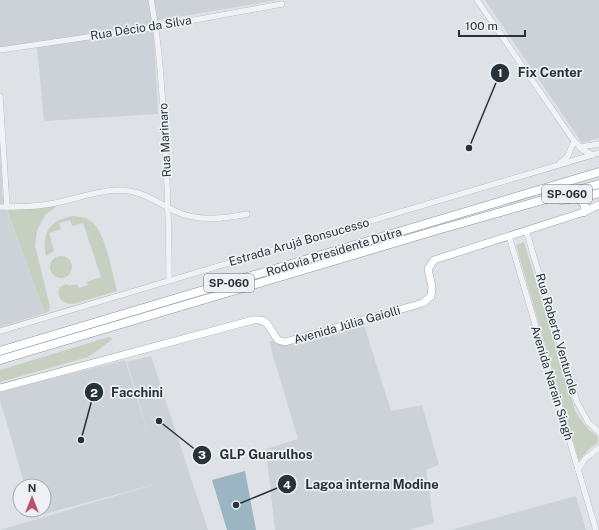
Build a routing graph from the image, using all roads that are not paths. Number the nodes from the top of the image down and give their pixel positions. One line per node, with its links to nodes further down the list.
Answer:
1 (152, 0): 4 (street, Rua Marinaro)
2 (477, 0): 7 (street)
3 (282, 4): 4 (street, Rua Décio da Silva)
4 (156, 27): 5 (street, Rua Décio da Silva); 21 (street, Rua Marinaro)
5 (0, 50)
6 (0, 96): 20 (street)
7 (574, 141): 9 (street); 11 (street)
8 (599, 144): 9 (street)
9 (580, 147): 10 (street)
10 (596, 154): 11 (street, Estrada Arujá Bonsucesso)
11 (559, 164): 26 (street, Estrada Arujá Bonsucesso)
12 (599, 172): 28 (highway, Rodovia Presidente Dutra / SP-060)
13 (599, 184): 17 (highway, Rodovia Presidente Dutra / SP-060)
14 (599, 193): 15 (highway)
15 (578, 198): 17 (highway); 22 (highway)
16 (599, 199): 18 (main road)
17 (535, 203): 29 (highway, Rodovia Presidente Dutra / SP-060)
18 (596, 206): 22 (main road, Avenida Júlia Gaiolli)
19 (0, 207): 20 (street)
20 (7, 207): 21 (street)
21 (169, 208): 23 (street); 26 (street, Rua Marinaro)
22 (584, 212): 24 (main road, Avenida Júlia Gaiolli)
23 (247, 214)
24 (526, 230): 25 (main road, Avenida Júlia Gaiolli); 31 (street, Rua Roberto Venturole)
25 (509, 236): 30 (main road, Avenida Júlia Gaiolli); 33 (street, Avenida Narain Singh)
26 (169, 280): 27 (street, Estrada Arujá Bonsucesso)
27 (0, 331)
28 (0, 351)
29 (0, 360)
30 (0, 388)
31 (599, 432)
32 (599, 448): 33 (street)
33 (578, 470): 34 (street, Avenida Narain Singh)
34 (596, 530)

